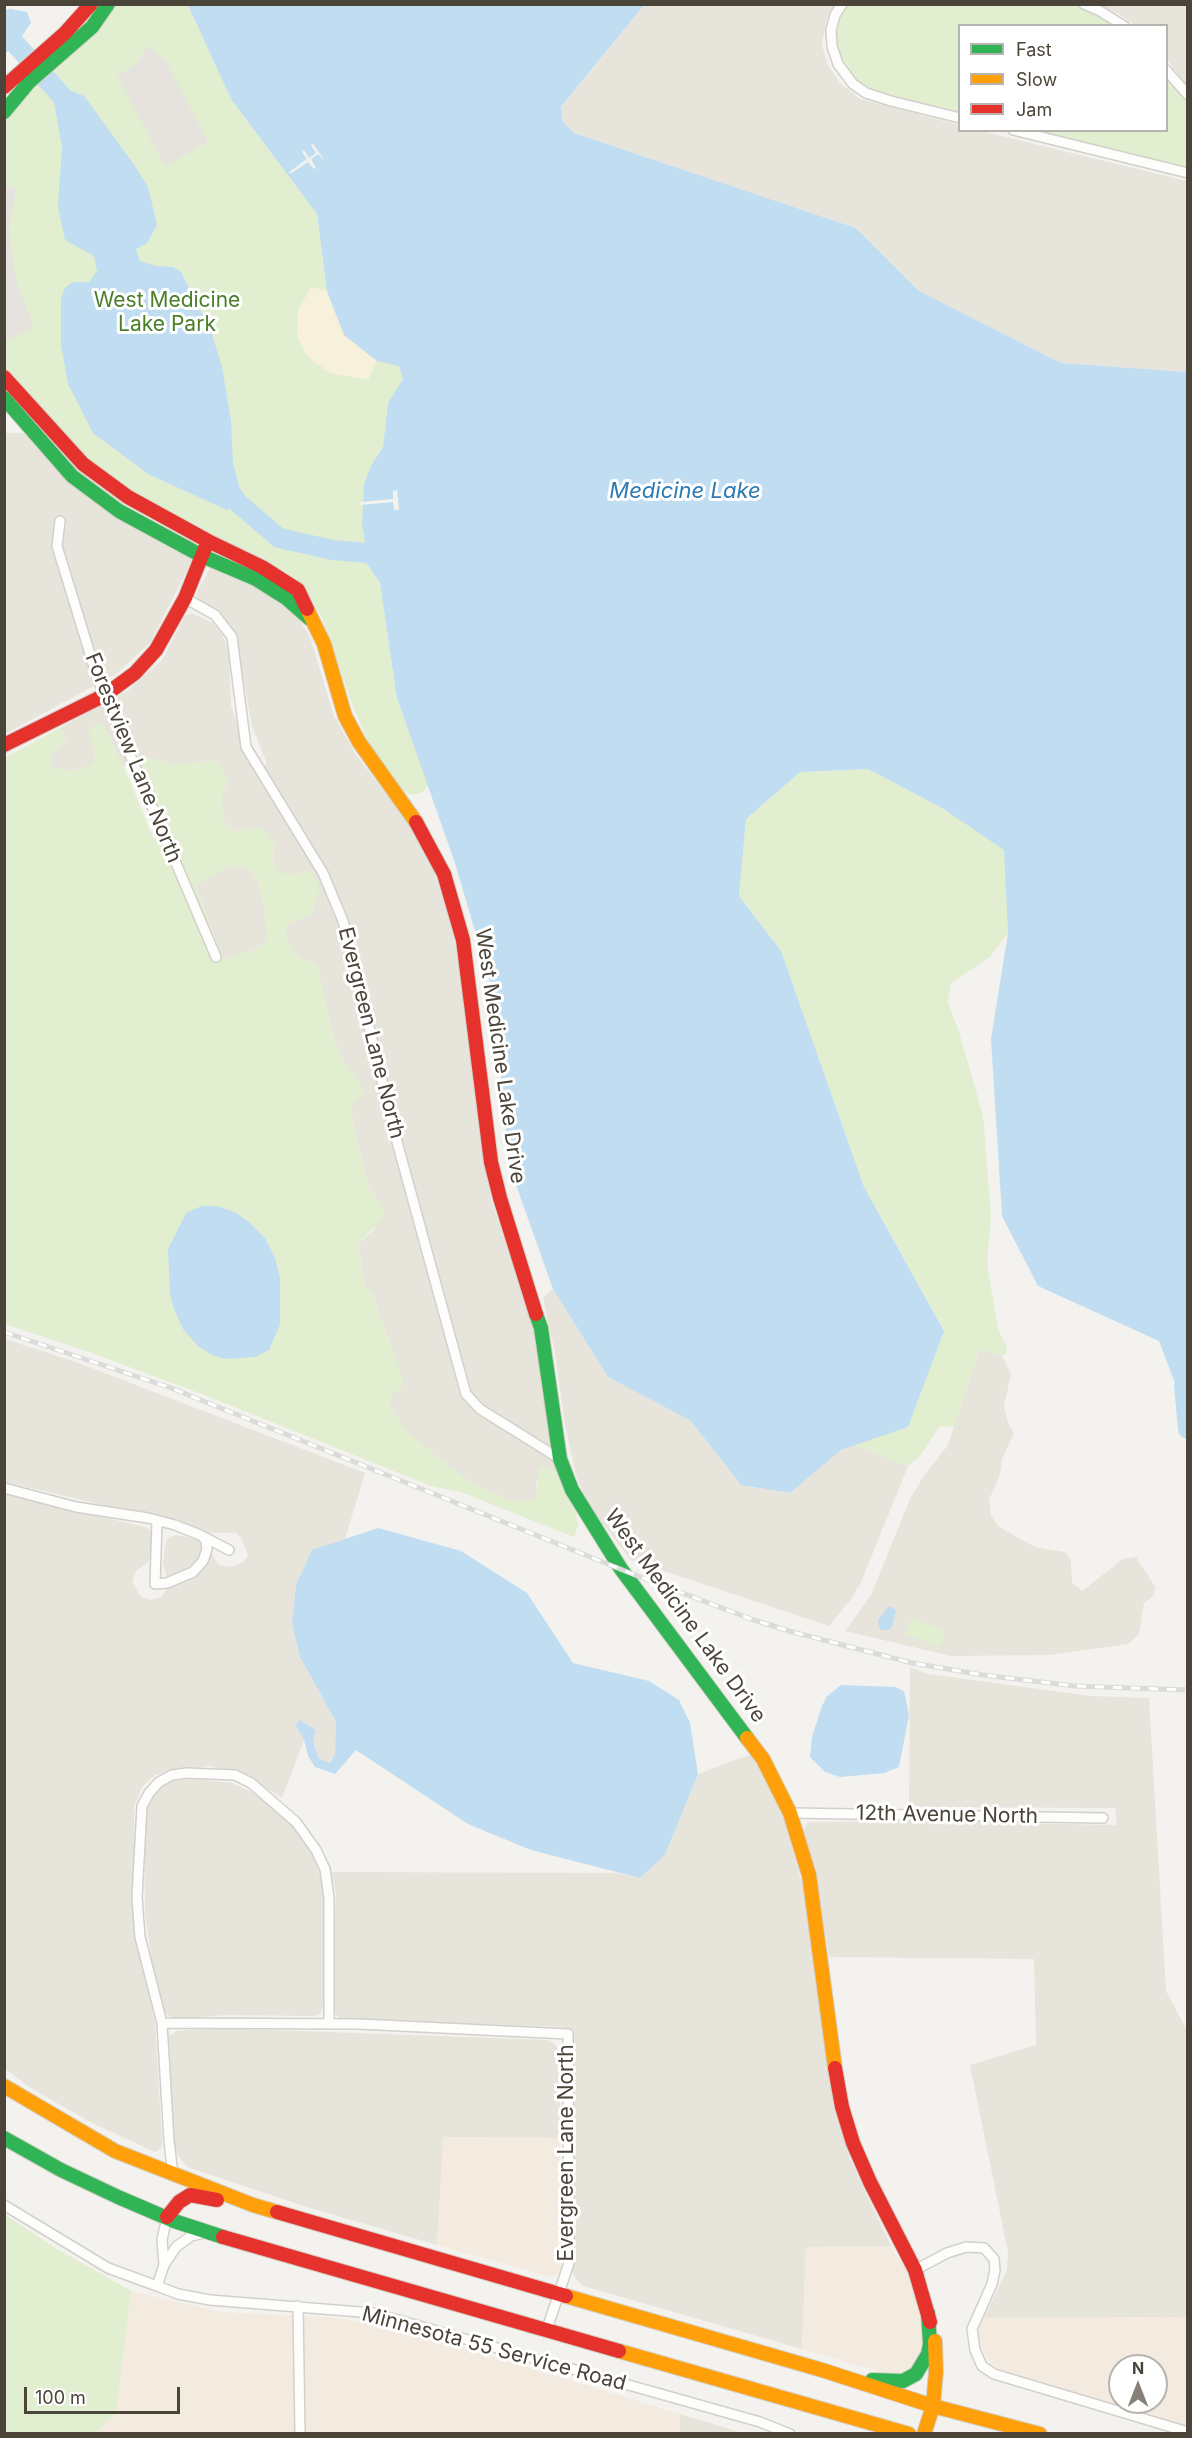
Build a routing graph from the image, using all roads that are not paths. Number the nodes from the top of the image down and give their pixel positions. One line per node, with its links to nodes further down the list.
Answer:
1 (91, 4): 6 (main road)
2 (108, 4): 6 (main road)
3 (842, 4): 12 (street)
4 (1084, 4): 5 (street)
5 (1121, 24)
6 (50, 53): 8 (main road)
7 (1168, 71): 10 (street)
8 (24, 77): 9 (main road); 11 (main road)
9 (4, 87)
10 (1188, 95)
11 (4, 112)
12 (958, 118)
13 (1021, 132): 14 (street)
14 (1188, 173)
15 (4, 376): 18 (main road, West Medicine Lake Drive)
16 (4, 398): 19 (main road, West Medicine Lake Drive)
17 (60, 521): 22 (street, Forestview Lane North)
18 (207, 541): 19 (main road); 21 (main road, West Medicine Lake Drive)
19 (202, 556): 20 (main road); 21 (main road, West Medicine Lake Drive)
20 (185, 598): 22 (main road); 25 (street, Evergreen Lane North)
21 (316, 625): 25 (main road, West Medicine Lake Drive)
22 (105, 695): 23 (main road); 24 (street, Forestview Lane North)
23 (4, 745)
24 (216, 957)
25 (560, 1459): 30 (main road, West Medicine Lake Drive)
26 (4, 1488): 27 (street)
27 (157, 1521): 28 (street); 28 (street)
28 (201, 1535): 29 (street)
29 (229, 1550)
30 (790, 1813): 31 (street, 12th Avenue North); 42 (main road, West Medicine Lake Drive)
31 (1103, 1818)
32 (162, 2023): 33 (street); 33 (street); 36 (street)
33 (329, 2024): 44 (street, Evergreen Lane North)
34 (4, 2086): 36 (main road)
35 (4, 2138): 38 (main road)
36 (173, 2175): 39 (main road)
37 (4, 2205): 43 (street, Minnesota 55 Service Road)
38 (167, 2217): 39 (main road); 40 (main road); 41 (street)
39 (320, 2223): 44 (main road)
40 (208, 2232): 41 (street); 47 (main road)
41 (164, 2265): 43 (street)
42 (915, 2270): 46 (main road, West Medicine Lake Drive); 51 (street)
43 (157, 2286): 45 (street, Minnesota 55 Service Road)
44 (559, 2293): 47 (street, Evergreen Lane North); 48 (main road)
45 (298, 2306): 50 (street, Minnesota 55 Service Road); 52 (street)
46 (928, 2313): 48 (main road); 49 (main road, West Medicine Lake Drive)
47 (547, 2328): 55 (main road)
48 (832, 2373): 49 (main road)
49 (933, 2406): 56 (main road, West Medicine Lake Drive); 57 (main road)
50 (760, 2422): 53 (street); 54 (street, Minnesota 55 Service Road)
51 (1188, 2432)
52 (300, 2433)
53 (760, 2433)
54 (790, 2433)
55 (909, 2433)
56 (924, 2433)
57 (1040, 2433)

